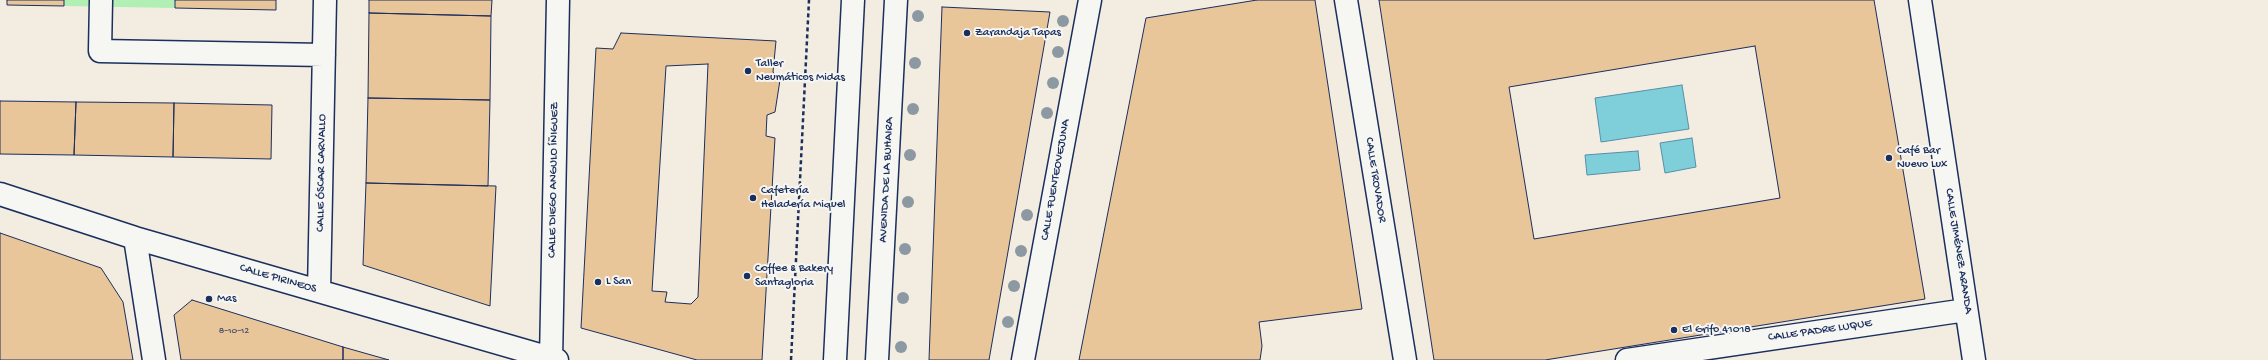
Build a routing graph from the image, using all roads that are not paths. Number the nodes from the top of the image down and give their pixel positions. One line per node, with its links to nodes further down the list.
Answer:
1 (101, 0): 9 (street)
2 (325, 0): 9 (street, CALLE ÓSCAR CARVALLO)
3 (558, 0): 15 (street, CALLE DIEGO ANGULO ÍÑIGUEZ)
4 (853, 0): 17 (street)
5 (896, 0): 18 (street, AVENIDA DE LA BUHAIRA)
6 (1090, 0): 19 (street, CALLE FUENTEOVEJUNA)
7 (1346, 0): 20 (street, CALLE TROVADOR)
8 (1920, 0): 13 (street, CALLE JIMÉNEZ ARANDA)
9 (324, 55): 12 (street, CALLE ÓSCAR CARVALLO)
10 (0, 194): 11 (street, CALLE PIRINEOS)
11 (135, 238): 12 (street, CALLE PIRINEOS); 16 (street)
12 (319, 291): 15 (street, CALLE PIRINEOS)
13 (1966, 310): 14 (street, CALLE PADRE LUQUE); 22 (street, CALLE JIMÉNEZ ARANDA)
14 (1655, 358): 21 (street, CALLE PADRE LUQUE)
15 (553, 359)
16 (154, 360)
17 (835, 360)
18 (877, 360)
19 (1023, 360)
20 (1405, 360)
21 (1627, 360)
22 (1974, 360)

